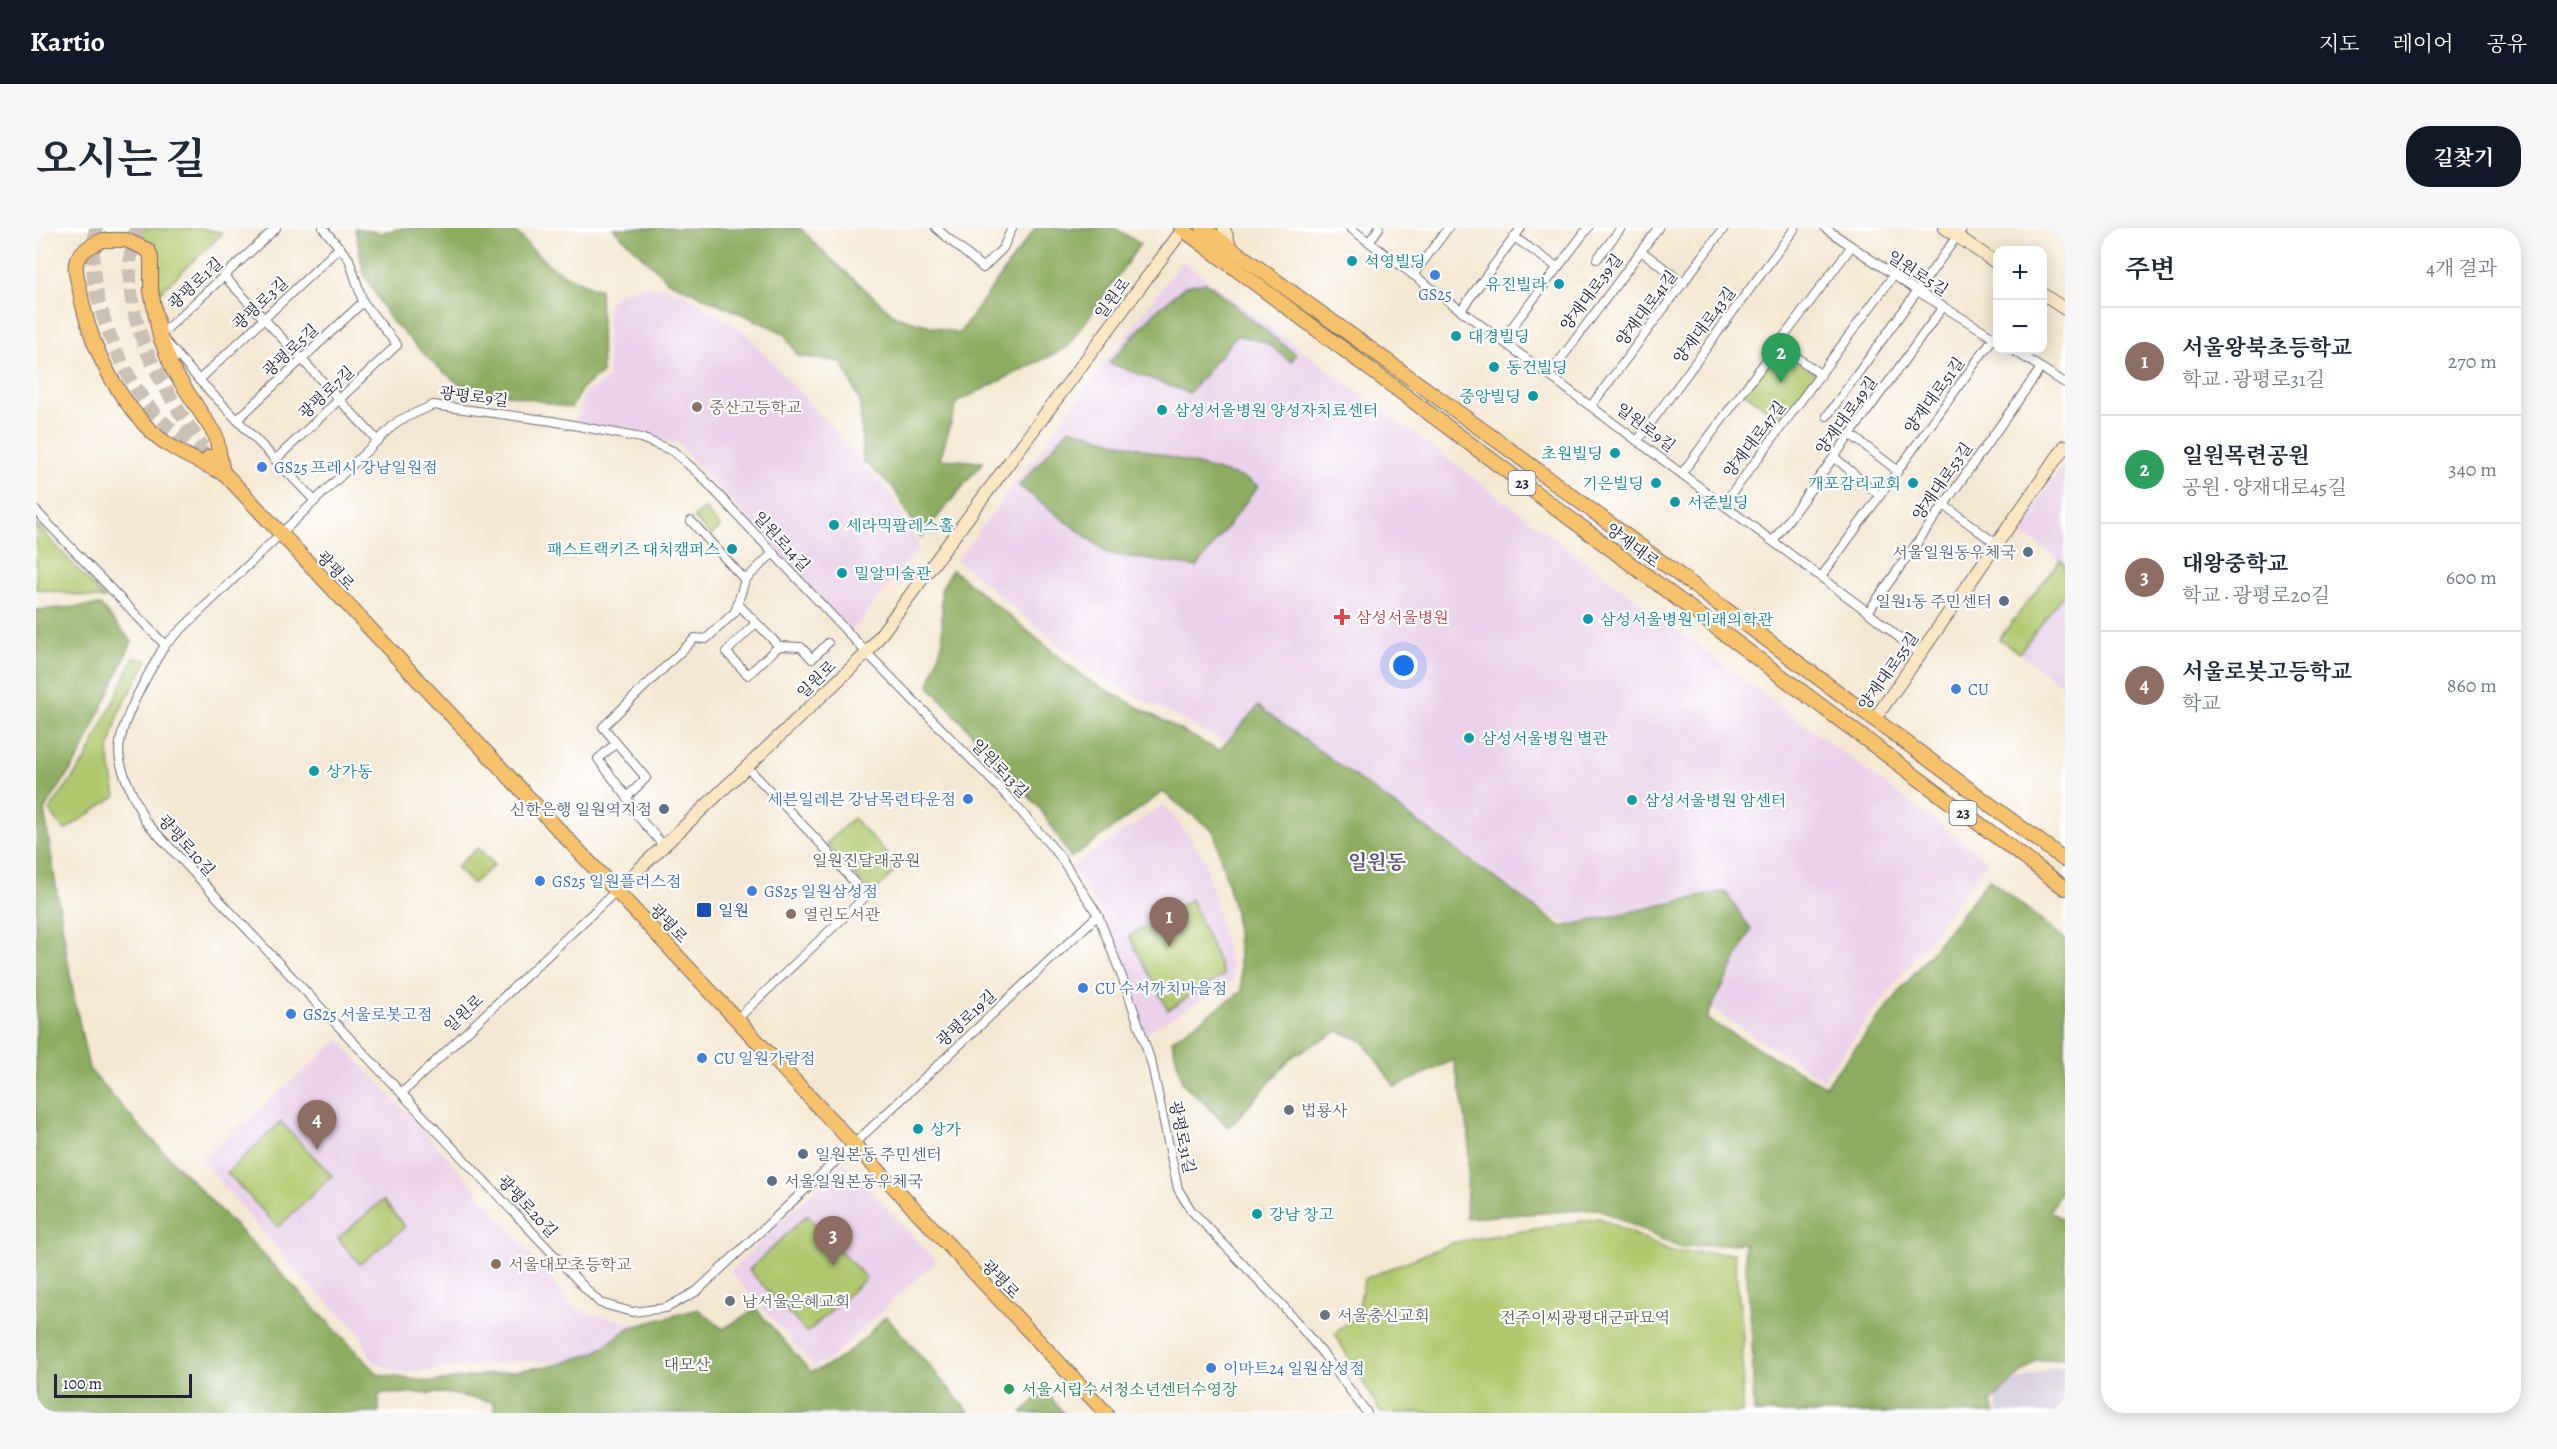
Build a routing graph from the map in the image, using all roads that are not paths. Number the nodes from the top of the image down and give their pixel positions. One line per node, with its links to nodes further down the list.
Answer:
1 (276, 228): 32 (street, 광평로1길)
2 (323, 228): 24 (street)
3 (936, 228): 4 (street)
4 (1012, 228)
5 (1183, 228): 86 (street, 일원로); 89 (main road, 양재대로 / 23)
6 (1203, 228): 26 (main road, 양재대로 / 23)
7 (1224, 228): 26 (street)
8 (1350, 228): 23 (street, 일원로9길)
9 (1379, 228): 23 (street)
10 (1448, 228): 31 (street)
11 (1521, 228): 22 (street)
12 (1588, 228): 30 (street)
13 (1621, 228): 28 (street)
14 (1658, 228): 27 (street, 양재대로39길)
15 (1724, 228): 34 (street, 양재대로41길)
16 (1795, 228): 58 (street, 양재대로43길)
17 (1825, 228): 25 (street, 일원로5길)
18 (1945, 228): 21 (street)
19 (2060, 228): 20 (street)
20 (2065, 231)
21 (1961, 232): 29 (street); 35 (street)
22 (1514, 237): 30 (street); 40 (street)
23 (1368, 242): 31 (street, 일원로9길)
24 (340, 247): 37 (street); 41 (street, 광평로3길)
25 (1851, 247): 33 (street, 일원로5길); 45 (street)
26 (1231, 249): 88 (main road, 양재대로 / 23)
27 (1641, 251): 34 (street); 49 (street, 양재대로39길)
28 (1597, 259)
29 (1993, 260)
30 (1557, 267): 43 (street)
31 (1413, 275): 40 (street, 일원로9길)
32 (224, 276): 41 (street); 51 (street, 광평로1길)
33 (1894, 276): 35 (street, 일원로5길); 50 (street, 양재대로47길)
34 (1684, 283): 54 (street, 양재대로41길)
35 (1917, 291): 38 (street, 일원로5길); 55 (street)
36 (2047, 297): 39 (street)
37 (363, 302): 47 (street, 광평로5길); 53 (street, 광평로7길)
38 (1943, 307): 42 (street, 일원로5길); 57 (street, 양재대로49길)
39 (2065, 309)
40 (1461, 310): 43 (street, 일원로9길)
41 (264, 320): 47 (street); 51 (street, 광평로3길)
42 (1993, 336)
43 (1502, 340): 49 (street, 일원로9길)
44 (1993, 342): 65 (street, 양재대로51길)
45 (1778, 343): 50 (street); 67 (street)
46 (2019, 354): 48 (street)
47 (302, 360): 53 (street); 56 (street, 광평로5길)
48 (2041, 368): 52 (street); 71 (street, 양재대로53길)
49 (1549, 375): 54 (street, 일원로9길)
50 (1821, 375): 70 (street, 양재대로47길)
51 (199, 380): 56 (street)
52 (2065, 382)
53 (339, 400): 59 (street); 64 (street, 광평로7길)
54 (1591, 406): 58 (street, 일원로9길)
55 (1827, 416)
56 (237, 420): 64 (street)
57 (1850, 434): 63 (street, 양재대로49길); 65 (street)
58 (1638, 440): 67 (street, 일원로9길)
59 (378, 441): 61 (street, 광평로9길); 69 (street, 광평로9길)
60 (2065, 446): 76 (street, 양재대로55길)
61 (673, 451): 77 (street, 일원로14길)
62 (209, 457): 66 (main road, 광평로)
63 (1834, 457): 68 (street); 75 (street, 양재대로49길)
64 (275, 460): 69 (street)
65 (1898, 471): 68 (street, 양재대로51길)
66 (223, 473): 66 (main road); 74 (main road, 광평로)
67 (1682, 473): 70 (street, 일원로9길)
68 (1880, 496): 78 (street, 양재대로51길)
69 (314, 500): 74 (street, 광평로9길)
70 (1724, 504): 75 (street, 일원로9길)
71 (1944, 505): 76 (street); 81 (street, 양재대로53길)
72 (36, 511): 84 (street)
73 (691, 521): 79 (street)
74 (279, 534): 84 (street, 광평로10길); 96 (main road, 광평로)
75 (1773, 541): 78 (street, 일원로9길)
76 (1995, 543): 87 (street, 양재대로55길)
77 (773, 553): 79 (street); 86 (street, 일원로14길)
78 (1821, 577): 81 (street, 일원로9길)
79 (745, 580): 80 (street)
80 (738, 604): 82 (street); 90 (street)
81 (1868, 612): 87 (street, 일원로9길)
82 (756, 623): 85 (street); 85 (street)
83 (828, 643): 85 (street)
84 (165, 645): 99 (street, 광평로10길)
85 (778, 646)
86 (867, 653): 91 (street, 일원로); 97 (street, 일원로13길)
87 (1920, 655): 88 (street, 양재대로55길)
88 (1874, 720): 89 (street, 양재대로55길); 94 (main road, 양재대로 / 23)
89 (1861, 738): 95 (main road, 양재대로 / 23)
90 (616, 743): 92 (street); 92 (street)
91 (747, 767): 93 (street, 일원로); 98 (street)
92 (627, 796): 93 (street)
93 (664, 846): 96 (street, 일원로)
94 (2065, 860)
95 (2065, 888)
96 (616, 891): 98 (main road, 광평로); 100 (street, 일원로)
97 (1098, 915): 101 (street, 광평로19길); 103 (street, 광평로31길)
98 (738, 1019): 101 (main road, 광평로)
99 (340, 1028): 100 (street, 광평로20길)
100 (402, 1093): 101 (street, 광평로20길)
101 (855, 1143): 102 (main road, 광평로)
102 (1106, 1413)
103 (1367, 1413)

